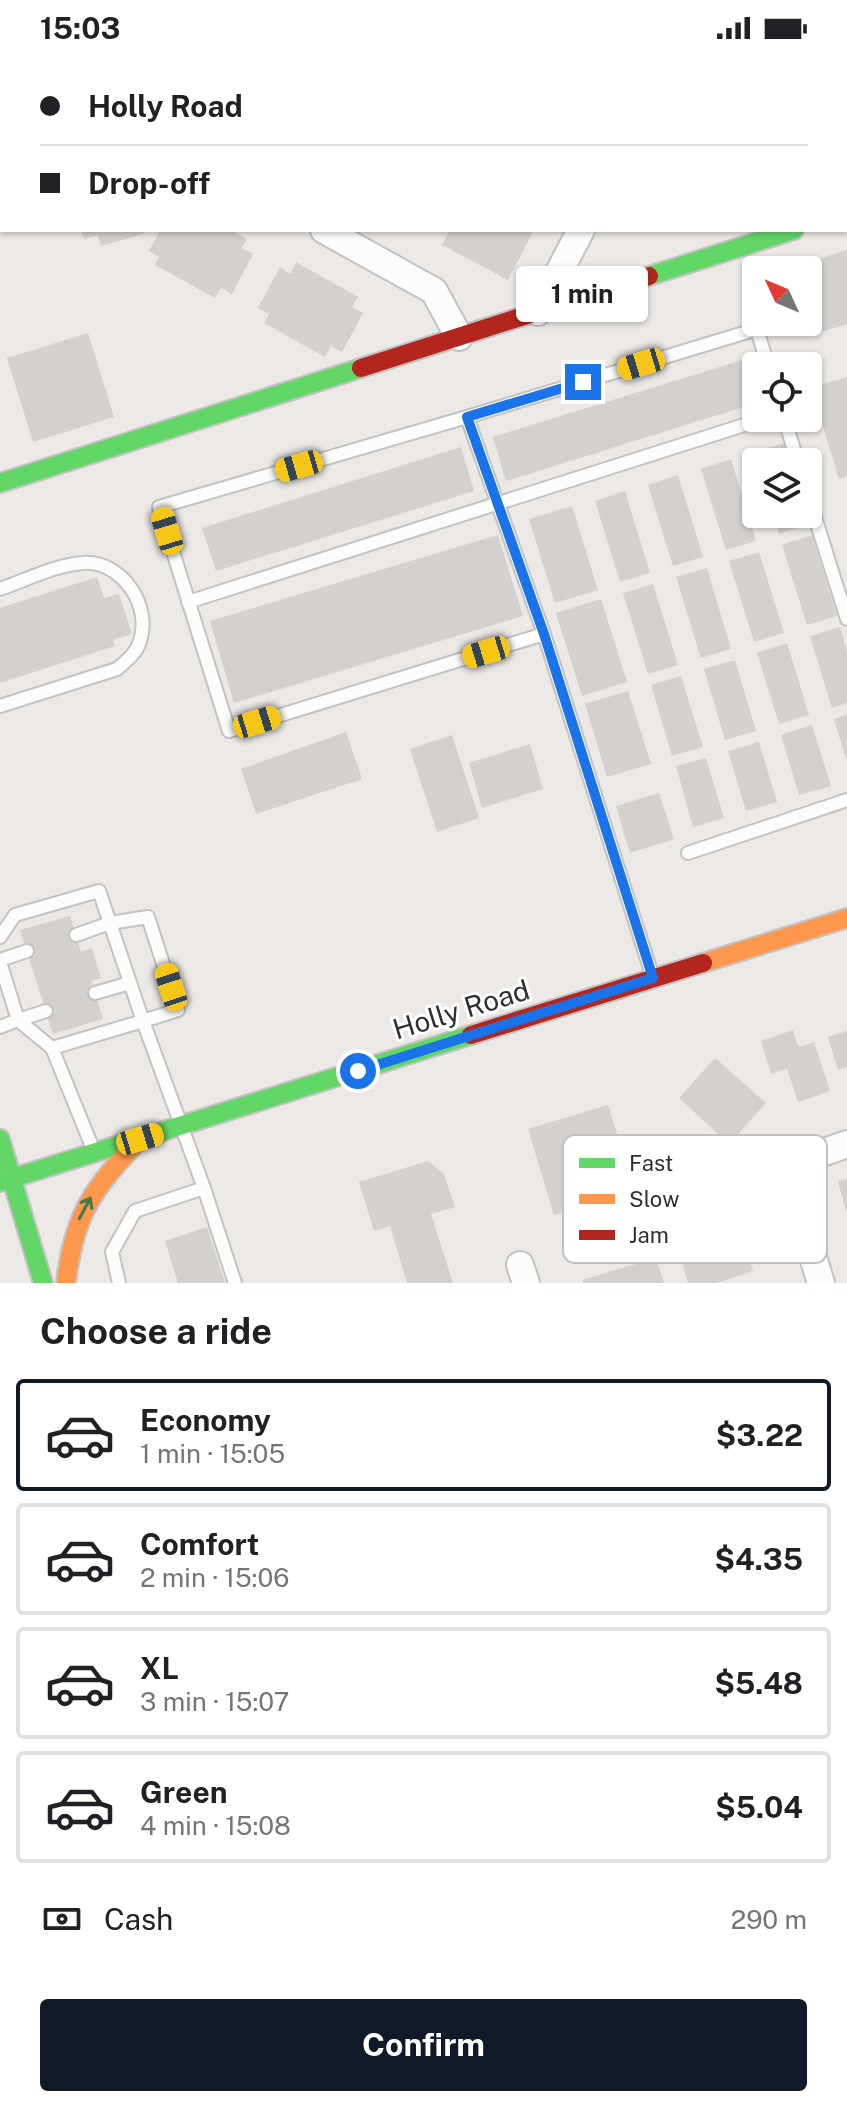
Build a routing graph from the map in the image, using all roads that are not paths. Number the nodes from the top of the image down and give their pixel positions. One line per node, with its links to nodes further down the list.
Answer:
1 (328, 232): 5 (street)
2 (580, 232): 4 (street)
3 (788, 232): 4 (main road)
4 (538, 312): 5 (main road)
5 (459, 337): 9 (main road)
6 (764, 352): 7 (lane)
7 (467, 417): 10 (lane); 13 (lane)
8 (742, 426): 10 (lane)
9 (0, 483)
10 (498, 502): 13 (lane); 15 (lane)
11 (818, 528): 14 (lane)
12 (0, 589): 16 (lane)
13 (188, 602): 15 (lane)
14 (847, 619)
15 (544, 634): 25 (lane)
16 (0, 706)
17 (847, 800): 18 (lane)
18 (688, 853)
19 (847, 918): 25 (main road, Holly Road)
20 (110, 923): 21 (lane); 22 (lane); 26 (lane); 30 (lane)
21 (76, 935)
22 (0, 937)
23 (27, 951): 24 (lane)
24 (0, 961): 29 (lane)
25 (653, 978): 33 (main road, Holly Road)
26 (130, 983): 27 (lane); 30 (lane)
27 (95, 993)
28 (46, 1011): 29 (lane)
29 (18, 1020): 31 (lane); 32 (lane)
30 (143, 1021): 32 (lane); 33 (lane)
31 (0, 1027)
32 (52, 1048): 38 (lane)
33 (181, 1126): 35 (main road, Holly Road); 40 (lane)
34 (0, 1139): 39 (main road)
35 (140, 1139): 38 (main road, Holly Road); 43 (main road, one-way to 35)
36 (847, 1144): 37 (street)
37 (827, 1151)
38 (95, 1153): 39 (main road, Holly Road)
39 (6, 1181): 42 (main road)
40 (204, 1188): 44 (lane); 45 (lane)
41 (815, 1263): 46 (street)
42 (43, 1283)
43 (66, 1283)
44 (119, 1283)
45 (235, 1283)
46 (821, 1283)

